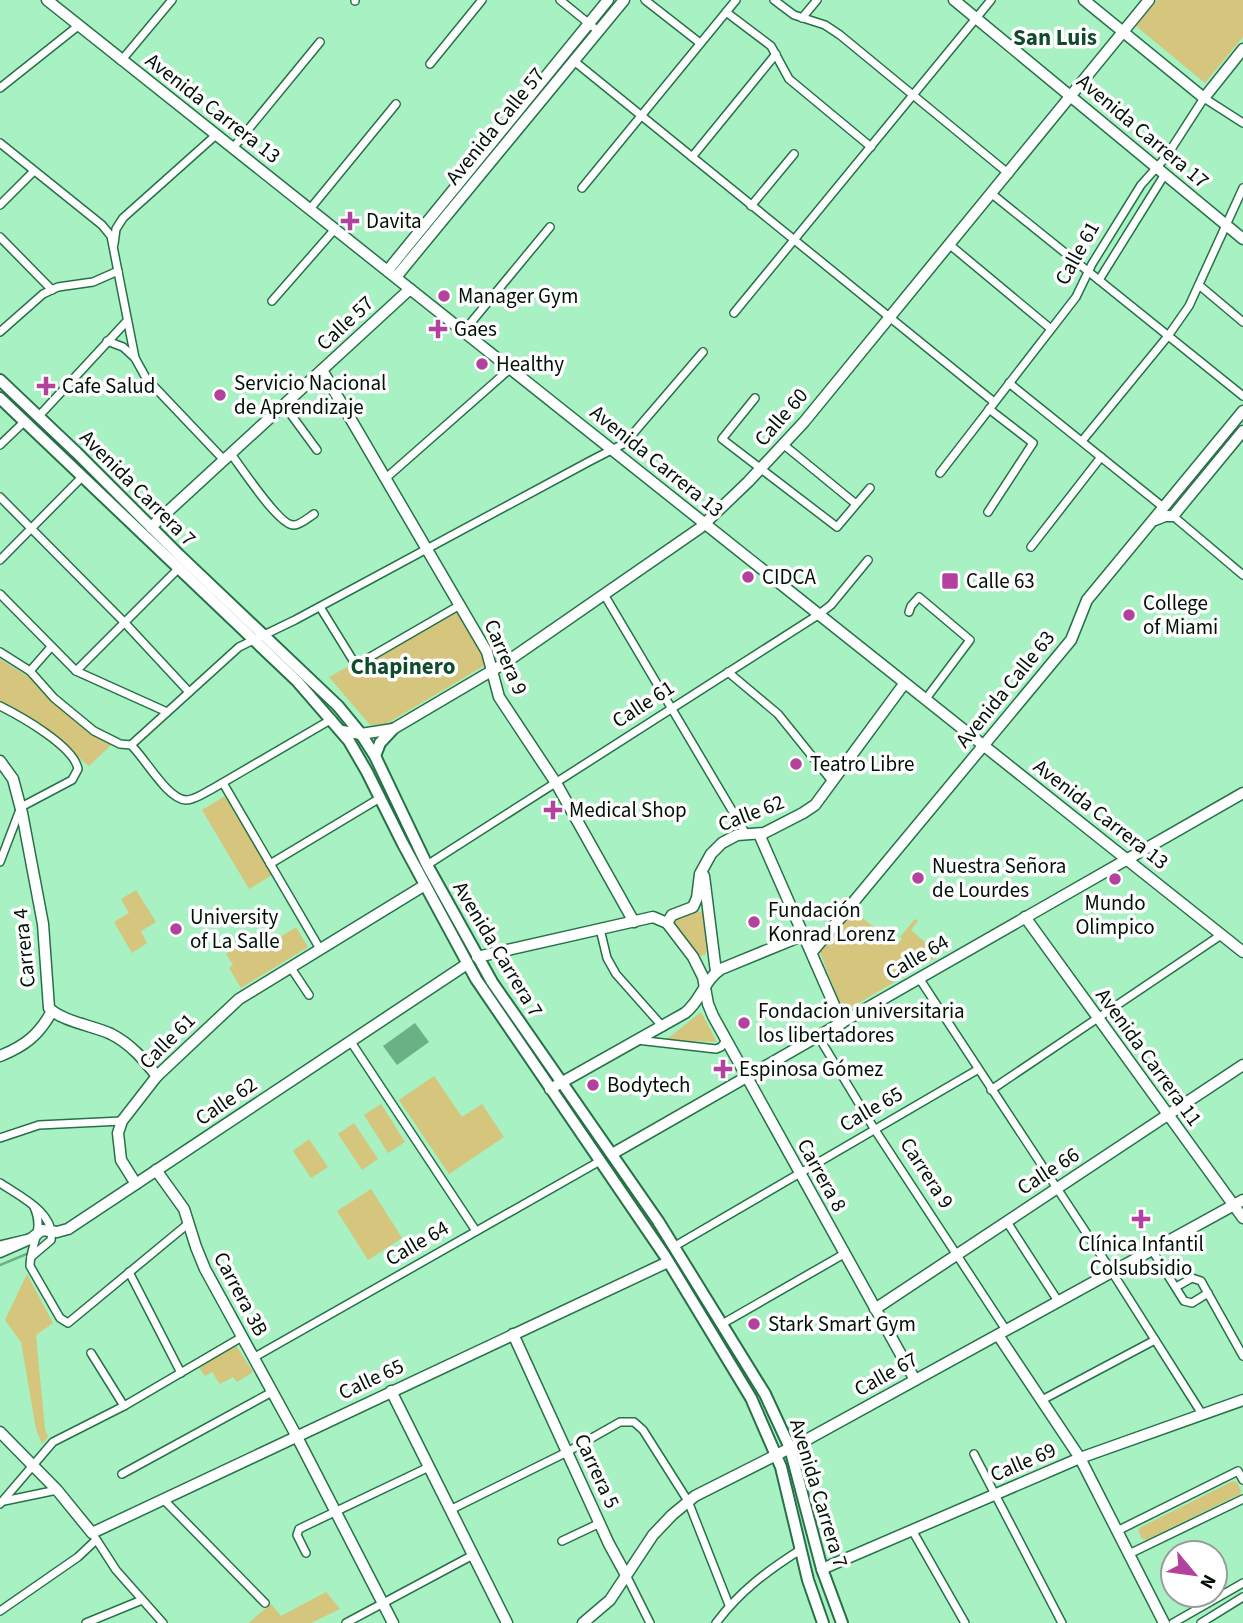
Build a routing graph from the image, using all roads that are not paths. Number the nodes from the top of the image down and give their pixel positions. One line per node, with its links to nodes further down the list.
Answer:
1 (47, 0): 19 (street, Avenida Carrera 13)
2 (172, 0): 26 (street)
3 (482, 0): 28 (street)
4 (560, 0): 18 (street)
5 (608, 0): 18 (street, Avenida Calle 57)
6 (624, 0): 20 (street, Avenida Calle 57)
7 (645, 0): 23 (street)
8 (736, 0): 15 (street)
9 (774, 0): 16 (street)
10 (817, 0): 16 (street)
11 (954, 0): 17 (street, Avenida Carrera 17)
12 (991, 0): 17 (street)
13 (1084, 0): 21 (street)
14 (1149, 0): 21 (street, Calle 60)
15 (726, 12): 23 (street); 25 (street)
16 (802, 18): 30 (street)
17 (976, 18): 30 (street); 31 (street, Avenida Carrera 17)
18 (589, 24): 20 (street); 61 (street, Avenida Calle 57)
19 (78, 26): 26 (street, Avenida Carrera 13); 29 (street)
20 (598, 31): 27 (street, Avenida Calle 57)
21 (1123, 32): 31 (street, Calle 60); 32 (street)
22 (320, 43): 39 (street)
23 (700, 43): 34 (street)
24 (1243, 49): 32 (street, Calle 61)
25 (776, 54): 38 (street); 41 (street)
26 (121, 61): 36 (street, Avenida Carrera 13)
27 (574, 61): 34 (street); 61 (street, Avenida Calle 57)
28 (430, 64)
29 (0, 88)
30 (913, 96): 38 (street); 44 (street)
31 (1071, 97): 43 (street, Avenida Carrera 17); 44 (street, Calle 60)
32 (1204, 98): 35 (street); 43 (street, Calle 61)
33 (396, 104): 50 (street)
34 (640, 116): 41 (street); 45 (street)
35 (1243, 122)
36 (216, 135): 39 (street, Avenida Carrera 13); 58 (street)
37 (0, 143): 42 (street)
38 (871, 147): 56 (street)
39 (233, 148): 50 (street, Avenida Carrera 13)
40 (794, 154): 49 (street)
41 (692, 158): 49 (street)
42 (34, 171): 48 (street); 58 (street)
43 (1160, 171): 51 (street, Avenida Carrera 17); 60 (street, Calle 61); 62 (street, Calle 61)
44 (1009, 174): 47 (street, Calle 60)
45 (582, 188)
46 (1243, 188): 51 (street)
47 (992, 194): 57 (street, Calle 60); 60 (street)
48 (0, 205)
49 (751, 206): 56 (street)
50 (310, 209): 53 (street, Avenida Carrera 13)
51 (1226, 225): 55 (street, Avenida Carrera 17); 63 (street)
52 (550, 227): 72 (street)
53 (335, 229): 61 (street, Avenida Carrera 13); 66 (street)
54 (0, 237): 64 (street)
55 (1243, 239)
56 (794, 241): 67 (street); 68 (street)
57 (950, 245): 68 (street, Calle 60); 71 (street)
58 (114, 246): 59 (street)
59 (118, 271): 64 (street); 69 (street)
60 (1088, 271): 62 (street); 71 (street, Calle 61)
61 (392, 274): 65 (street, Avenida Carrera 13)
62 (1099, 280): 74 (street)
63 (1199, 285): 70 (street); 74 (street)
64 (52, 289): 73 (street)
65 (410, 289): 72 (street, Avenida Carrera 13); 79 (street, Calle 57)
66 (272, 301)
67 (734, 313)
68 (889, 319): 86 (street); 93 (street, Calle 60)
69 (127, 321): 75 (street); 77 (street)
70 (1243, 322)
71 (1051, 329): 81 (street, Calle 61)
72 (464, 331): 78 (street, Avenida Carrera 13)
73 (0, 332)
74 (1168, 336): 82 (street); 91 (street)
75 (107, 341): 77 (street); 88 (street)
76 (703, 352): 95 (street)
77 (135, 358): 96 (street)
78 (511, 368): 95 (street, Avenida Carrera 13); 101 (street)
79 (322, 370): 85 (street, Calle 57); 101 (street, Carrera 9)
80 (0, 380): 88 (main road, Avenida Carrera 7)
81 (1009, 383): 86 (street, Calle 61); 91 (street)
82 (1243, 396)
83 (0, 398): 89 (main road, Avenida Carrera 7)
84 (755, 398): 98 (street)
85 (284, 405): 94 (street); 96 (street, Calle 57)
86 (992, 406): 99 (street, Calle 61); 106 (street)
87 (1243, 411): 105 (street, Avenida Calle 63)
88 (38, 416): 110 (main road, Avenida Carrera 7)
89 (24, 422): 92 (street); 100 (main road, Avenida Carrera 7)
90 (1243, 431): 108 (street)
91 (1082, 441): 97 (street)
92 (0, 445)
93 (784, 445): 98 (street, Calle 60); 104 (street)
94 (317, 450)
95 (613, 451): 109 (street, Avenida Carrera 13); 114 (street)
96 (227, 457): 107 (street); 110 (street, Calle 57)
97 (1101, 457): 105 (street); 113 (street)
98 (761, 469): 104 (street); 109 (street, Calle 60)
99 (940, 473)
100 (82, 477): 111 (street); 117 (main road, Avenida Carrera 7)
101 (386, 478): 114 (street, Carrera 9)
102 (870, 488): 104 (street)
103 (0, 497): 111 (street)
104 (856, 505)
105 (1163, 507): 112 (street, Avenida Calle 63)
106 (988, 512)
107 (314, 514)
108 (1173, 516): 112 (street); 118 (street)
109 (704, 524): 120 (street, Calle 60); 124 (street, Avenida Carrera 13)
110 (151, 527): 126 (main road, Avenida Carrera 7)
111 (31, 529): 115 (street); 125 (street)
112 (1145, 529): 144 (street, Avenida Calle 63)
113 (1031, 547)
114 (428, 549): 121 (street, Carrera 9); 122 (street)
115 (0, 560)
116 (867, 560): 124 (street, Calle 61)
117 (178, 569): 125 (street); 126 (main road, Avenida Carrera 7)
118 (1243, 575)
119 (0, 594): 127 (street)
120 (605, 596): 131 (street, Calle 60); 137 (street)
121 (460, 605): 122 (street); 131 (street, Carrera 9)
122 (320, 607): 126 (street)
123 (909, 612): 135 (street)
124 (818, 615): 132 (street, Calle 61); 133 (street, Avenida Carrera 13)
125 (124, 622): 130 (street); 134 (street)
126 (259, 637): 134 (street); 139 (main road, Avenida Carrera 7); 142 (main road, Avenida Carrera 7)
127 (51, 647): 129 (street); 130 (street)
128 (0, 652): 129 (street)
129 (30, 671): 143 (street)
130 (76, 671): 138 (street)
131 (493, 671): 140 (street, Calle 60); 149 (street, Carrera 9)
132 (727, 672): 137 (street, Calle 61); 147 (street)
133 (904, 684): 135 (street, Avenida Carrera 13); 147 (street, Calle 62)
134 (189, 692): 138 (street)
135 (925, 700): 144 (street, Avenida Carrera 13)
136 (0, 706): 152 (street)
137 (672, 709): 149 (street, Calle 61); 153 (street)
138 (167, 712): 143 (street)
139 (332, 719): 141 (main road, Avenida Carrera 7); 148 (street)
140 (393, 729): 142 (street, Calle 60); 145 (main road)
141 (342, 731): 142 (street, Calle 60); 151 (main road, Avenida Carrera 7)
142 (361, 734): 145 (main road, Avenida Carrera 7)
143 (131, 745): 148 (street)
144 (983, 746): 155 (street, Avenida Carrera 13); 169 (street, Avenida Calle 63)
145 (375, 756): 158 (main road, Avenida Carrera 7)
146 (0, 761): 152 (street, Carrera 4)
147 (832, 781): 154 (street, Calle 62)
148 (223, 783): 157 (street)
149 (556, 783): 158 (street, Calle 61); 162 (street, Carrera 9)
150 (1243, 793): 155 (street, Calle 64)
151 (380, 799): 157 (street); 160 (main road, Avenida Carrera 7)
152 (21, 807): 156 (street); 179 (street, Carrera 4)
153 (746, 834): 154 (street, Calle 62); 159 (street, Calle 62)
154 (759, 834): 165 (street)
155 (1127, 859): 161 (street, Calle 64); 166 (street, Avenida Carrera 13)
156 (0, 862)
157 (270, 864): 167 (street)
158 (427, 865): 171 (main road, Avenida Carrera 7)
159 (704, 865): 163 (street); 168 (street)
160 (425, 885): 167 (street, Calle 61); 173 (main road, Avenida Carrera 7)
161 (1025, 917): 176 (street, Calle 64); 180 (street, Avenida Carrera 11)
162 (634, 922): 163 (street); 164 (street)
163 (667, 923): 172 (street)
164 (600, 929): 171 (street); 182 (street)
165 (804, 935): 169 (street); 175 (street)
166 (1221, 935): 170 (street, Avenida Carrera 13); 180 (street)
167 (320, 949): 174 (street, Calle 61)
168 (712, 949): 172 (street); 175 (street)
169 (812, 952): 181 (street)
170 (1243, 952)
171 (478, 957): 192 (main road, Avenida Carrera 7)
172 (693, 957): 177 (street)
173 (467, 964): 186 (street, Calle 62); 193 (main road, Avenida Carrera 7)
174 (290, 968): 178 (street); 190 (street, Calle 61)
175 (716, 972): 177 (street)
176 (919, 978): 181 (street, Calle 64); 189 (street)
177 (705, 984): 182 (street); 185 (street, Carrera 8)
178 (309, 995)
179 (52, 1011): 187 (street); 190 (street, Carrera 4)
180 (1097, 1019): 194 (street); 195 (street, Avenida Carrera 11)
181 (842, 1023): 183 (street, Calle 64)
182 (663, 1027): 184 (street)
183 (818, 1036): 191 (street, Calle 64); 197 (street, Carrera 9)
184 (637, 1041): 185 (street); 192 (street)
185 (726, 1041): 191 (street, Carrera 8)
186 (351, 1042): 201 (street, Calle 62); 212 (street)
187 (0, 1056)
188 (1243, 1065): 195 (street, Calle 66)
189 (977, 1070): 194 (street); 197 (street, Calle 65)
190 (157, 1076): 196 (street, Calle 61)
191 (746, 1077): 199 (street, Calle 64); 202 (street, Carrera 8)
192 (561, 1083): 193 (street); 199 (main road, Avenida Carrera 7)
193 (550, 1089): 200 (main road, Avenida Carrera 7)
194 (991, 1090): 205 (street)
195 (1168, 1115): 205 (street, Calle 66); 206 (street, Avenida Carrera 11)
196 (122, 1121): 198 (street); 204 (street)
197 (875, 1130): 202 (street, Calle 65); 219 (street, Carrera 9)
198 (0, 1138)
199 (611, 1154): 215 (main road, Avenida Carrera 7)
200 (600, 1161): 212 (street, Calle 64); 221 (main road, Avenida Carrera 7)
201 (156, 1170): 204 (street, Calle 62); 210 (street, Carrera 3B)
202 (799, 1172): 215 (street, Calle 65); 218 (street, Carrera 8)
203 (0, 1183): 207 (street)
204 (135, 1184): 211 (street, Calle 62)
205 (1057, 1188): 209 (street, Calle 66); 223 (street)
206 (1238, 1202): 208 (street, Avenida Carrera 11); 216 (street, Calle 67)
207 (34, 1207): 211 (street); 213 (street)
208 (1243, 1218)
209 (1007, 1222): 219 (street, Calle 66); 226 (street)
210 (189, 1223): 222 (street); 231 (street, Carrera 3B)
211 (51, 1230): 213 (street, Calle 62); 220 (street)
212 (476, 1231): 235 (street, Calle 64)
213 (33, 1236): 214 (street); 217 (street, Calle 62); 220 (street)
214 (0, 1245)
215 (675, 1246): 228 (main road, Avenida Carrera 7)
216 (1152, 1250): 223 (street, Calle 67); 224 (street)
217 (0, 1252)
218 (844, 1254): 227 (street, Carrera 8); 228 (street)
219 (958, 1254): 227 (street, Calle 66); 229 (street, Carrera 9)
220 (30, 1259): 222 (street)
221 (668, 1262): 230 (street, Calle 65); 249 (main road, Avenida Carrera 7)
222 (129, 1272): 236 (street)
223 (1112, 1272): 226 (street, Calle 67); 232 (street)
224 (1176, 1287): 225 (street); 225 (street)
225 (1208, 1293): 234 (street)
226 (1058, 1301): 229 (street, Calle 67)
227 (875, 1309): 237 (street, Carrera 8)
228 (722, 1324): 246 (main road, Avenida Carrera 7)
229 (1002, 1332): 237 (street, Calle 67); 240 (street, Carrera 9)
230 (513, 1334): 238 (street, Calle 65); 247 (street, Carrera 5)
231 (242, 1337): 235 (street, Carrera 3B); 236 (street)
232 (1155, 1340): 240 (street); 243 (street)
233 (91, 1353): 242 (street)
234 (1243, 1356)
235 (253, 1357): 239 (street, Carrera 3B)
236 (181, 1373): 242 (street)
237 (915, 1380): 246 (street, Calle 67)
238 (391, 1391): 245 (street, Calle 65); 252 (street)
239 (272, 1392): 245 (street, Carrera 3B); 253 (street)
240 (1042, 1400): 250 (street, Carrera 9)
241 (1243, 1400): 243 (street, Calle 69)
242 (124, 1406): 251 (street)
243 (1202, 1414): 250 (street, Calle 69)
244 (0, 1432): 251 (street)
245 (296, 1435): 257 (street, Calle 65); 262 (street)
246 (790, 1448): 249 (street, Calle 67); 272 (main road, Avenida Carrera 7)
247 (567, 1452): 259 (street); 261 (street); 263 (street, Carrera 5)
248 (974, 1454): 256 (street)
249 (777, 1455): 259 (street, Calle 67); 268 (main road, Avenida Carrera 7)
250 (1080, 1458): 256 (street, Calle 69); 265 (street, Carrera 9)
251 (33, 1464): 255 (street); 260 (street)
252 (429, 1467): 261 (street); 262 (street)
253 (122, 1474)
254 (1243, 1480): 265 (street)
255 (57, 1490): 260 (street); 266 (street)
256 (995, 1495): 264 (street, Calle 69); 294 (street)
257 (163, 1499): 266 (street, Calle 65); 276 (street)
258 (1243, 1499): 270 (street)
259 (688, 1501): 273 (street, Calle 67); 278 (street)
260 (1, 1503)
261 (450, 1510): 271 (street)
262 (336, 1513): 269 (street); 277 (street)
263 (600, 1523): 267 (street); 273 (street, Carrera 5)
264 (912, 1530): 272 (street, Calle 69); 293 (street)
265 (1117, 1531): 270 (street, Carrera 9)
266 (94, 1536): 275 (street); 281 (street, Calle 65)
267 (562, 1541)
268 (800, 1550): 278 (street); 291 (main road, Avenida Carrera 7)
269 (306, 1553)
270 (1129, 1554): 295 (street, Carrera 9)
271 (472, 1555): 277 (street); 287 (street)
272 (822, 1569): 292 (main road, Avenida Carrera 7)
273 (626, 1576): 288 (street, Calle 67); 289 (street, Carrera 5)
274 (1243, 1598): 282 (street)
275 (142, 1600): 283 (street); 284 (street)
276 (265, 1602)
277 (383, 1603): 285 (street); 286 (street)
278 (729, 1605): 290 (street)
279 (1198, 1609): 296 (street)
280 (1210, 1609): 282 (street)
281 (0, 1611)
282 (1213, 1615): 297 (street)
283 (86, 1623)
284 (163, 1623)
285 (346, 1623)
286 (393, 1623)
287 (507, 1623)
288 (583, 1623)
289 (650, 1623)
290 (716, 1623)
291 (823, 1623)
292 (842, 1623)
293 (965, 1623)
294 (1062, 1623)
295 (1164, 1623)
296 (1172, 1623)
297 (1201, 1623)

